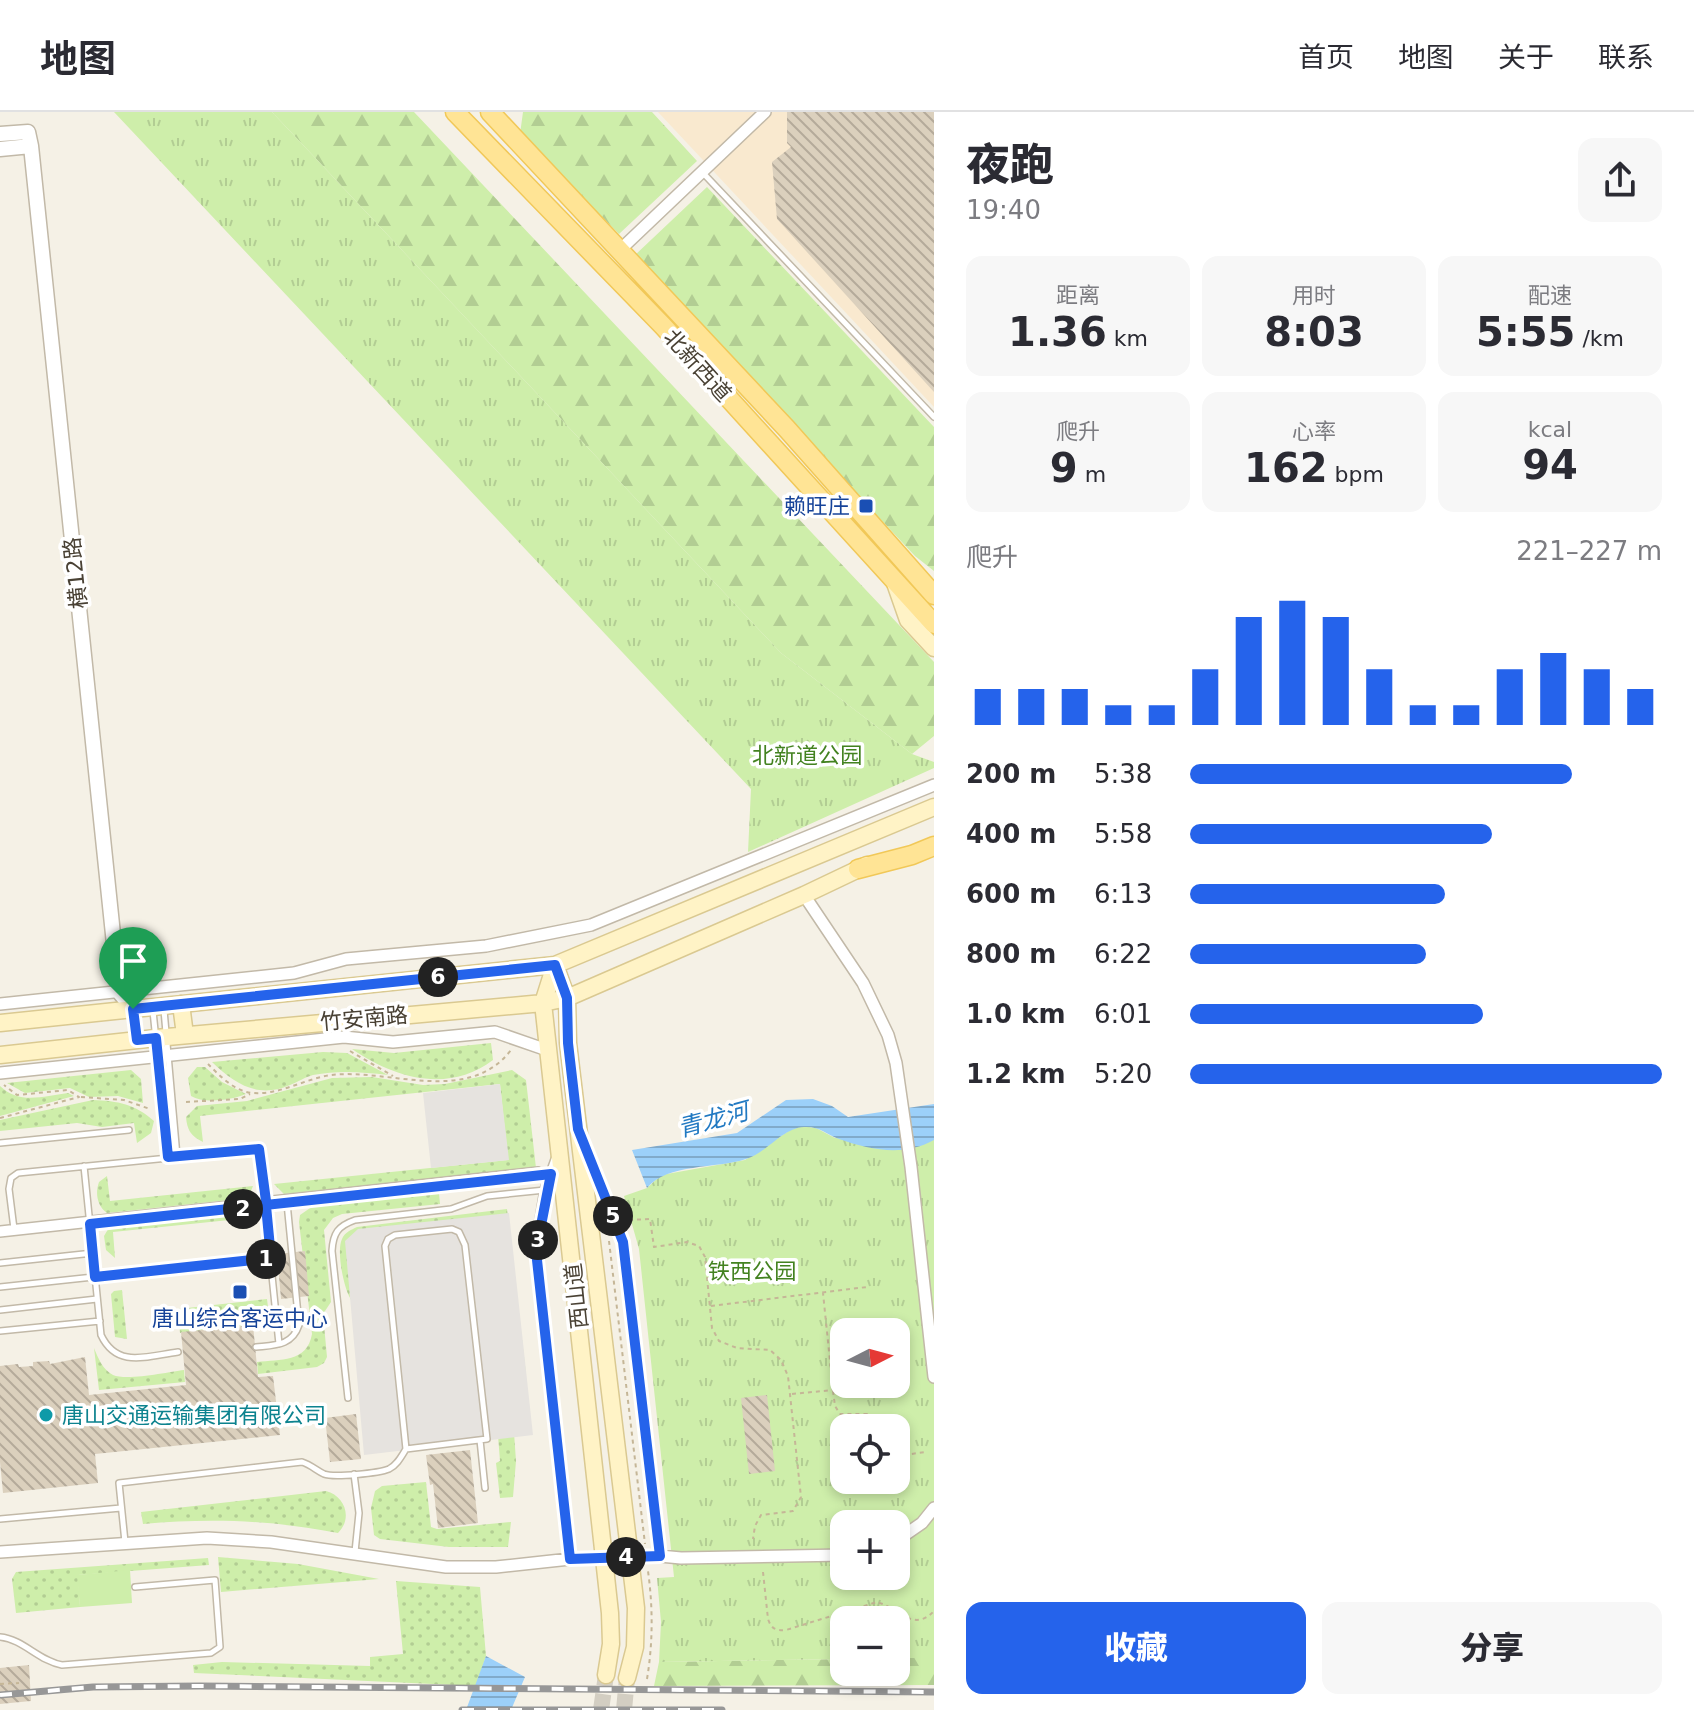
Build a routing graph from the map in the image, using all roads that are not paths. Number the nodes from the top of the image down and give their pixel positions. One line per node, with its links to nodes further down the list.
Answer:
1 (455, 112): 12 (main road, 北新西道)
2 (490, 112): 8 (main road, 北新西道)
3 (765, 112): 7 (street)
4 (0, 134): 5 (street)
5 (29, 139): 6 (street); 23 (street, 横12路)
6 (0, 149)
7 (702, 172): 8 (street); 9 (lane)
8 (621, 249): 10 (main road, 北新西道)
9 (934, 417)
10 (907, 566): 11 (main road); 13 (main road, 北新西道)
11 (934, 578)
12 (894, 581): 14 (main road, 北新西道); 15 (main road)
13 (934, 595)
14 (934, 624)
15 (934, 648)
16 (934, 785): 23 (street)
17 (930, 808): 22 (main road, 竹安南路)
18 (934, 836): 20 (main road, 竹安南路)
19 (934, 846): 20 (main road)
20 (858, 869): 21 (main road, 竹安南路)
21 (804, 895): 24 (main road, 竹安南路); 65 (street)
22 (555, 965): 24 (main road, 西山道); 25 (main road, 西山道); 27 (main road, 竹安南路)
23 (119, 992): 26 (street); 29 (street)
24 (567, 998): 25 (main road, 竹安南路); 38 (main road, 西山道)
25 (543, 1003): 31 (main road, 竹安南路); 34 (main road, 西山道)
26 (0, 1004)
27 (181, 1004): 28 (main road, 竹安南路); 31 (main road)
28 (158, 1007): 29 (main road, 竹安南路); 32 (lane); 32 (lane)
29 (133, 1009): 30 (main road, 竹安南路); 33 (main road)
30 (0, 1023)
31 (185, 1035): 32 (main road, 竹安南路)
32 (161, 1038): 33 (main road, 竹安南路); 36 (lane); 36 (lane)
33 (137, 1040): 35 (main road, 竹安南路)
34 (547, 1050): 36 (street); 41 (main road, 西山道)
35 (0, 1055)
36 (163, 1055): 37 (street); 42 (lane); 43 (lane)
37 (0, 1073)
38 (578, 1129): 79 (street); 84 (main road, 西山道)
39 (129, 1130): 40 (lane)
40 (0, 1143)
41 (560, 1153): 46 (street); 83 (main road, 西山道)
42 (177, 1156): 43 (lane); 49 (lane)
43 (168, 1157): 44 (lane)
44 (84, 1166): 50 (lane); 51 (lane)
45 (538, 1170): 48 (lane)
46 (551, 1174): 47 (street); 48 (lane)
47 (546, 1190): 66 (lane); 80 (street)
48 (287, 1201): 49 (lane); 62 (lane)
49 (266, 1204): 50 (lane); 54 (lane)
50 (90, 1222): 51 (lane); 53 (lane)
51 (14, 1230): 52 (lane)
52 (0, 1232)
53 (93, 1253): 55 (lane); 56 (lane)
54 (271, 1258): 56 (lane); 62 (lane)
55 (0, 1263)
56 (95, 1277): 57 (lane); 58 (lane)
57 (0, 1287)
58 (97, 1299): 59 (lane); 60 (lane)
59 (0, 1310)
60 (100, 1321): 61 (lane); 64 (lane)
61 (0, 1331)
62 (279, 1344): 63 (lane)
63 (256, 1347)
64 (178, 1352)
65 (934, 1377)
66 (348, 1398)
67 (480, 1440): 68 (lane); 68 (lane); 70 (lane)
68 (406, 1449): 69 (lane)
69 (354, 1474): 71 (lane); 77 (lane)
70 (485, 1488)
71 (121, 1508): 73 (lane); 75 (lane)
72 (934, 1508): 74 (street)
73 (0, 1519)
74 (910, 1531)
75 (125, 1542): 76 (street); 77 (street)
76 (0, 1552)
77 (355, 1555): 80 (street)
78 (830, 1555): 79 (street)
79 (660, 1556): 80 (street, bridge)
80 (570, 1559)
81 (135, 1587): 82 (lane)
82 (0, 1637)
83 (606, 1675)
84 (627, 1678)

